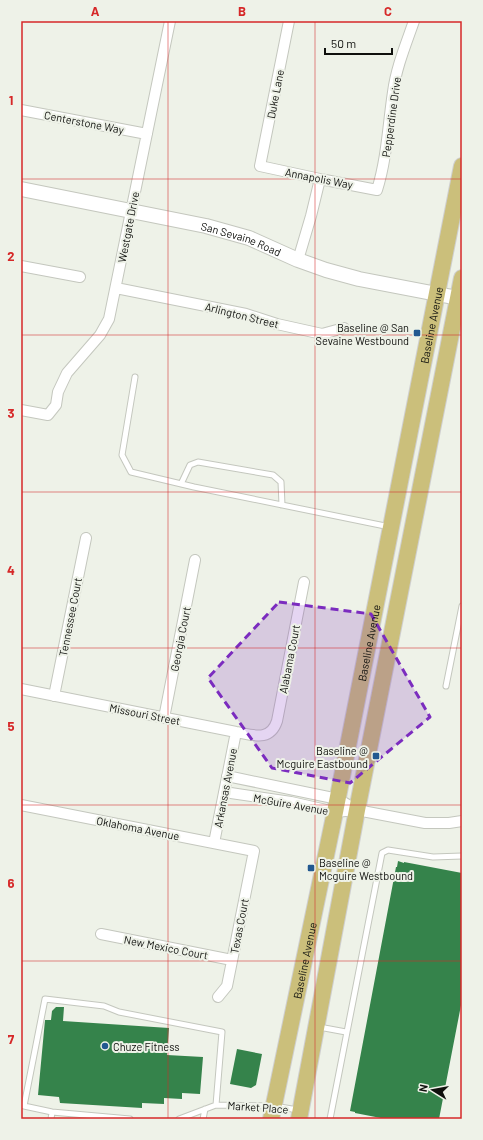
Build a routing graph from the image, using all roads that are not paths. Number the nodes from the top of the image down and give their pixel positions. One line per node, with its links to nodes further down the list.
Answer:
1 (170, 21): 5 (street, Westgate Drive)
2 (289, 21): 6 (street, Duke Lane)
3 (414, 21): 10 (street, Pepperdine Drive)
4 (21, 110): 5 (street, Centerstone Way)
5 (147, 134): 11 (street, Westgate Drive)
6 (260, 166): 8 (street, Annapolis Way)
7 (462, 166): 17 (main road, Baseline Avenue)
8 (320, 179): 10 (street, Annapolis Way); 12 (street)
9 (21, 189): 11 (street, San Sevaine Road)
10 (377, 190)
11 (131, 210): 12 (street, San Sevaine Road); 16 (street, Westgate Drive)
12 (298, 260): 17 (street, San Sevaine Road)
13 (21, 266): 14 (street)
14 (80, 277)
15 (462, 278): 18 (main road, Baseline Avenue)
16 (116, 288): 19 (street, Arlington Street); 21 (street, Westgate Drive)
17 (437, 294): 18 (street, San Sevaine Road); 24 (main road, Baseline Avenue)
18 (460, 298): 39 (main road, Baseline Avenue)
19 (344, 328)
20 (135, 377): 22 (lane)
21 (21, 410)
22 (181, 484): 23 (lane); 23 (lane)
23 (282, 504): 24 (lane)
24 (391, 527): 37 (main road, Baseline Avenue)
25 (86, 538): 31 (street, Tennessee Court)
26 (195, 560): 32 (street, Georgia Court)
27 (304, 582): 34 (street, Alabama Court)
28 (462, 606): 29 (lane)
29 (446, 686)
30 (21, 689): 31 (street, Missouri Street)
31 (54, 696): 32 (street, Missouri Street)
32 (164, 718): 33 (street, Missouri Street)
33 (236, 732): 34 (street, Missouri Street); 35 (street, Arkansas Avenue)
34 (269, 734)
35 (227, 776): 36 (street, Arkansas Avenue); 37 (street, McGuire Avenue)
36 (224, 792): 37 (street, McGuire Avenue); 41 (street, Arkansas Avenue)
37 (337, 805): 39 (street, McGuire Avenue); 52 (main road, Baseline Avenue)
38 (21, 806): 41 (street, Oklahoma Avenue)
39 (357, 810): 40 (street, McGuire Avenue); 47 (main road, Baseline Avenue)
40 (462, 821)
41 (214, 843): 42 (street, Oklahoma Avenue)
42 (254, 851): 45 (street, Texas Court)
43 (462, 856): 48 (lane)
44 (101, 934): 45 (street, New Mexico Court)
45 (232, 960): 46 (street, Texas Court)
46 (218, 997)
47 (316, 1027): 48 (lane); 53 (main road, Baseline Avenue)
48 (346, 1032): 58 (lane)
49 (216, 1104): 50 (lane); 51 (lane); 52 (lane, Market Place)
50 (205, 1109): 56 (lane); 57 (lane)
51 (52, 1112): 54 (lane); 55 (lane)
52 (273, 1113): 53 (lane, Market Place)
53 (300, 1114)
54 (51, 1119)
55 (130, 1119)
56 (178, 1119)
57 (203, 1119)
58 (330, 1119)

